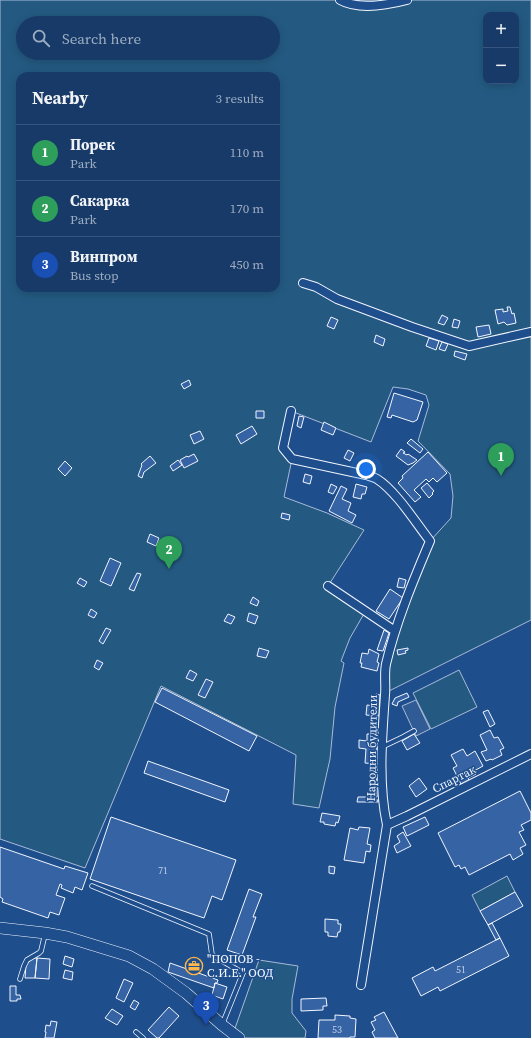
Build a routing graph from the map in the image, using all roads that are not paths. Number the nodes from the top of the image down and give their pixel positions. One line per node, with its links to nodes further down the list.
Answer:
1 (340, 0): 2 (street)
2 (408, 0)
3 (304, 283): 4 (street)
4 (531, 332)
5 (291, 411): 7 (street, Народни будители)
6 (328, 586): 7 (street)
7 (395, 631): 9 (street, Народни будители)
8 (414, 731): 9 (lane)
9 (382, 747): 11 (street, Народни будители)
10 (531, 754): 11 (street, Спартак)
11 (387, 825): 16 (street, Народни будители)
12 (92, 886): 17 (lane)
13 (0, 928): 14 (main road)
14 (45, 933): 15 (lane); 17 (main road)
15 (20, 979)
16 (362, 985)
17 (222, 1025): 20 (main road)
18 (136, 1032): 19 (lane)
19 (143, 1038)
20 (238, 1038)

